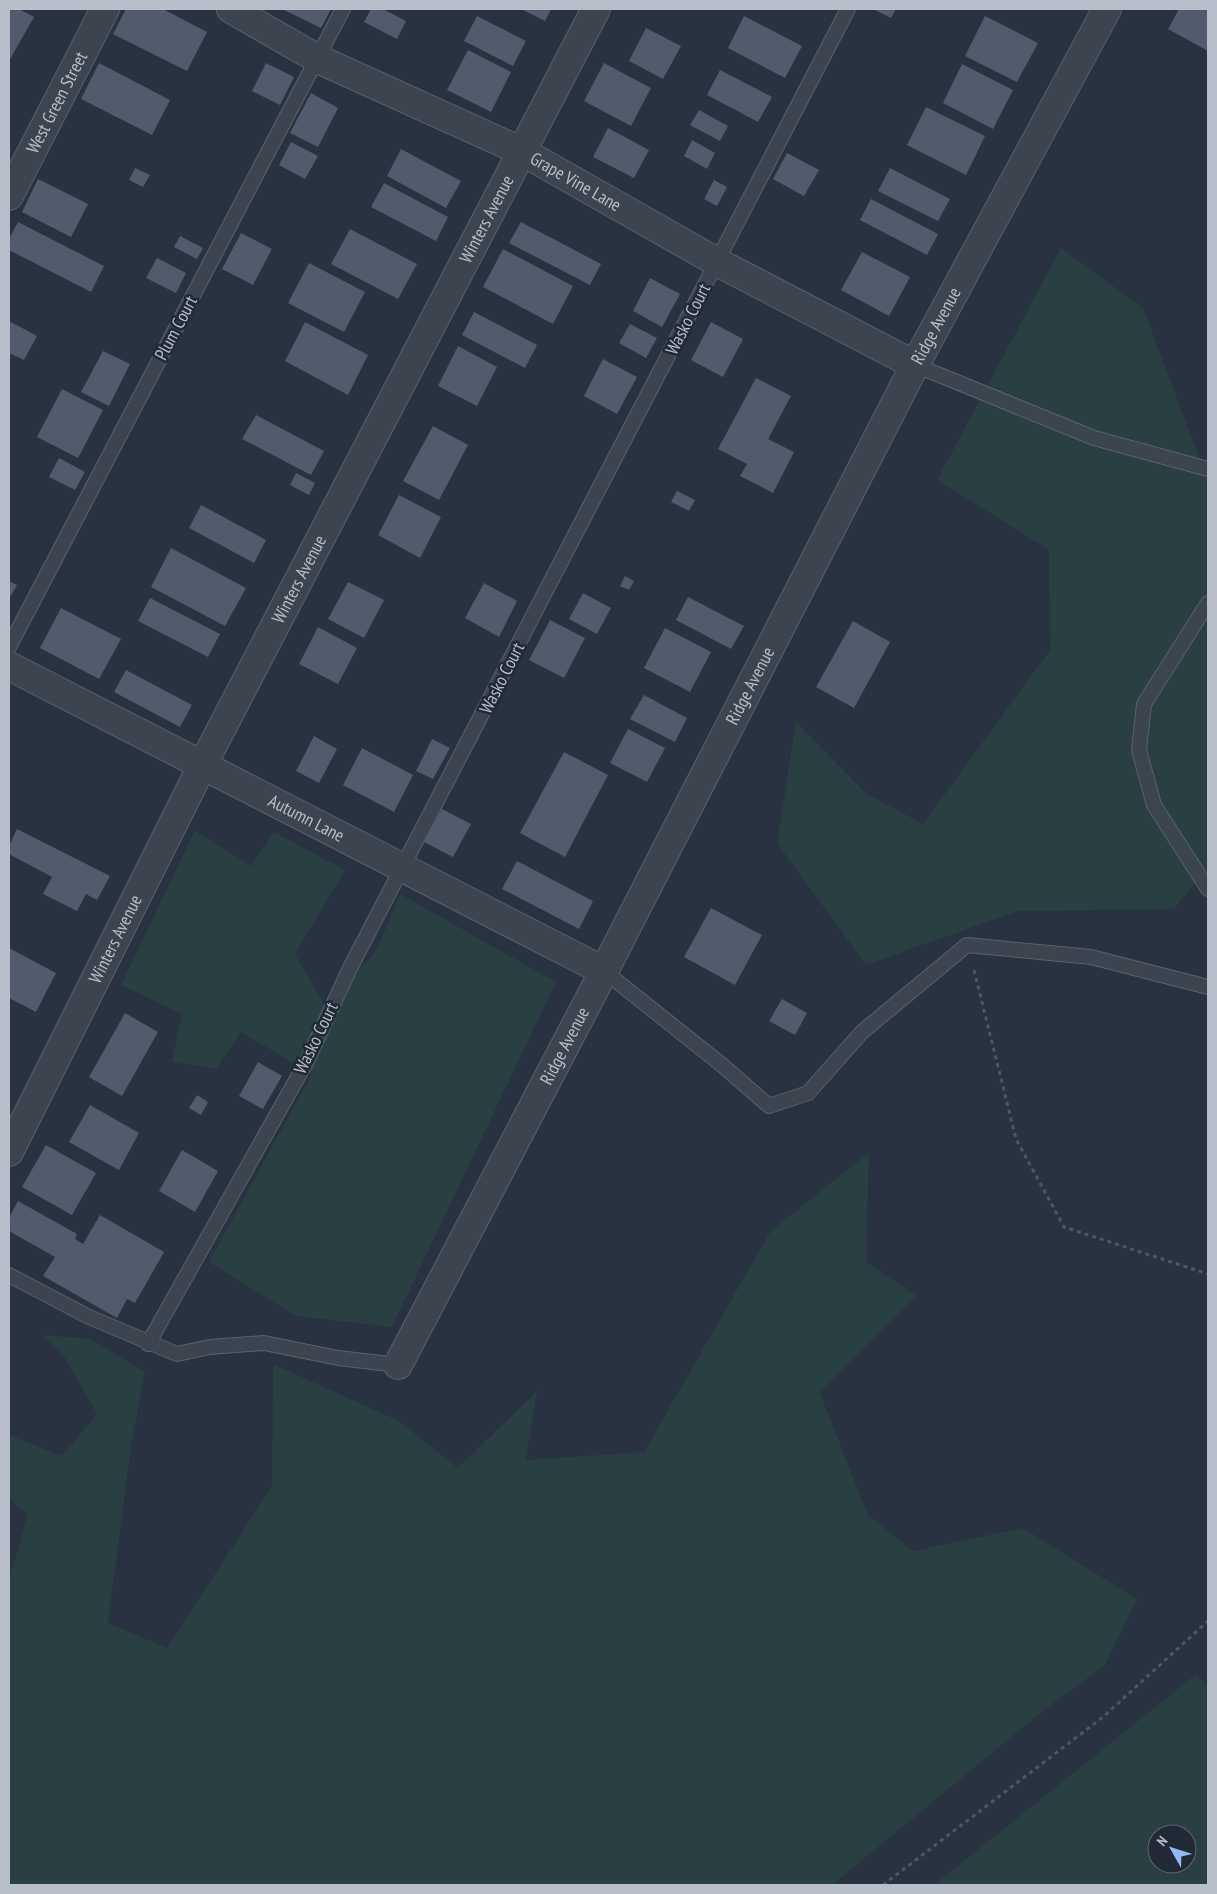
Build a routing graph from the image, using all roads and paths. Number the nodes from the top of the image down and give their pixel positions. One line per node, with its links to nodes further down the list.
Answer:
1 (105, 9): 9 (street, West Green Street)
2 (231, 9): 7 (street, Grape Vine Lane)
3 (343, 9): 7 (lane, Plum Court)
4 (596, 9): 8 (street, Winters Avenue)
5 (848, 9): 10 (lane, Wasko Court)
6 (1107, 9): 11 (street, Ridge Avenue)
7 (318, 59): 8 (street, Grape Vine Lane); 14 (lane, Plum Court)
8 (523, 152): 10 (street, Grape Vine Lane); 16 (street, Winters Avenue)
9 (9, 196)
10 (717, 262): 11 (street, Grape Vine Lane); 17 (lane, Wasko Court)
11 (915, 365): 12 (lane); 20 (street, Ridge Avenue)
12 (1208, 469)
13 (1208, 603): 18 (lane)
14 (9, 647)
15 (9, 666): 16 (street, Autumn Lane)
16 (203, 764): 17 (street, Autumn Lane); 22 (street, Winters Avenue)
17 (404, 868): 20 (street, Autumn Lane); 25 (lane, Wasko Court)
18 (1208, 889)
19 (967, 945): 20 (lane); 21 (lane); 23 (path)
20 (604, 970): 26 (street, Ridge Avenue)
21 (1208, 987)
22 (9, 1152)
23 (1208, 1274)
24 (9, 1275): 25 (lane)
25 (148, 1344): 26 (lane)
26 (398, 1364)
27 (1208, 1622): 28 (path)
28 (883, 1885)

